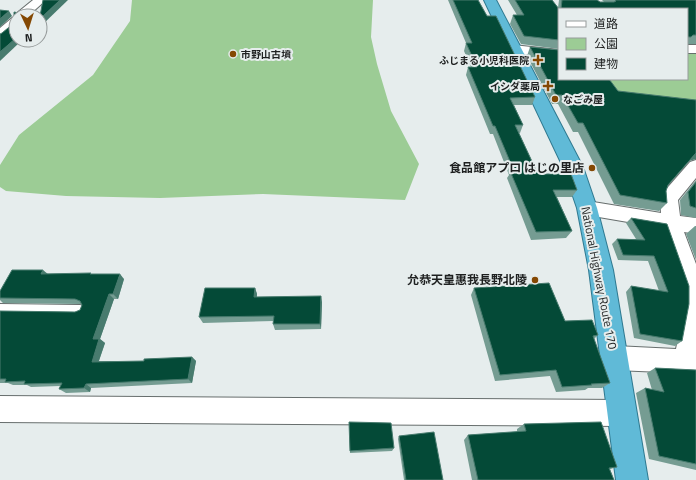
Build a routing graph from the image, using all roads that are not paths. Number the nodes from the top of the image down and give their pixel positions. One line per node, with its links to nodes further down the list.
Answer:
1 (40, 0): 3 (street)
2 (490, 0): 6 (highway, National Highway Route 170)
3 (30, 8)
4 (8, 27): 5 (street)
5 (0, 34)
6 (513, 49): 7 (street); 9 (highway, National Highway Route 170)
7 (558, 54)
8 (696, 166): 10 (street)
9 (587, 208): 10 (street); 14 (highway, National Highway Route 170)
10 (671, 222): 11 (street); 15 (street)
11 (696, 226)
12 (0, 309): 13 (lane)
13 (80, 310)
14 (614, 358): 15 (street); 17 (highway, National Highway Route 170)
15 (691, 362)
16 (0, 409): 17 (street)
17 (622, 412): 18 (highway, National Highway Route 170)
18 (632, 480)

